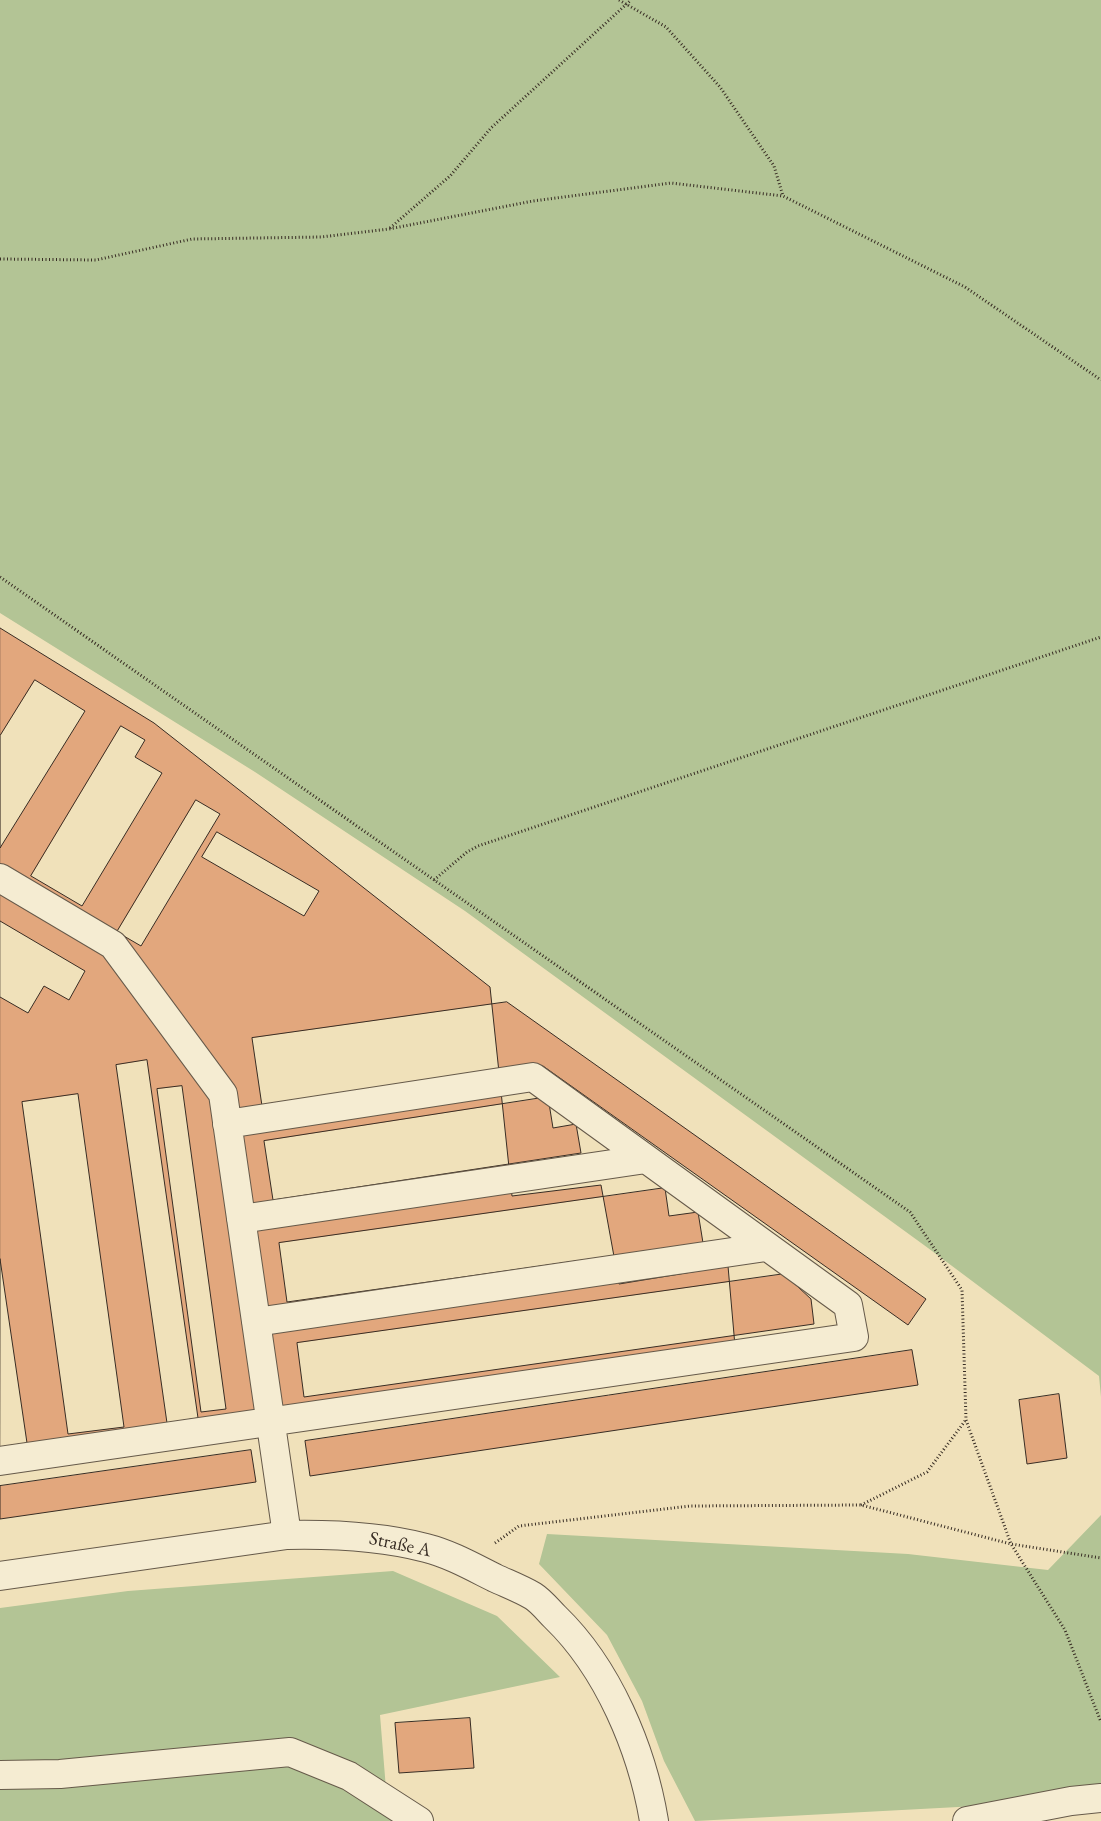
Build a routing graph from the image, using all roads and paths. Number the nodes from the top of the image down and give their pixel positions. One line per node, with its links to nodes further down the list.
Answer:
1 (619, 0): 3 (path)
2 (631, 0): 3 (path)
3 (626, 4): 4 (path); 5 (path)
4 (783, 196): 5 (path); 7 (path)
5 (389, 229): 6 (path)
6 (0, 259)
7 (1101, 380)
8 (0, 577): 11 (path)
9 (1101, 637): 11 (path)
10 (0, 878): 12 (street)
11 (434, 880): 17 (path)
12 (227, 1124): 13 (street); 14 (street)
13 (646, 1159): 14 (street); 15 (street)
14 (241, 1219): 16 (street)
15 (766, 1247): 16 (street); 18 (street)
16 (256, 1322): 18 (street)
17 (966, 1420): 20 (path); 24 (path)
18 (271, 1421): 19 (street); 21 (street)
19 (0, 1462)
20 (861, 1505): 23 (path); 24 (path)
21 (287, 1534): 27 (street, Straße A); 28 (street, Straße A)
22 (488, 1539): 23 (path)
23 (496, 1542): 25 (path); 27 (path)
24 (1011, 1544): 26 (path); 29 (path)
25 (503, 1548)
26 (1101, 1558)
27 (466, 1563): 33 (street, Straße A)
28 (0, 1576)
29 (1101, 1722)
30 (0, 1775): 32 (street)
31 (1101, 1798): 34 (street)
32 (420, 1821)
33 (654, 1821)
34 (967, 1821)

